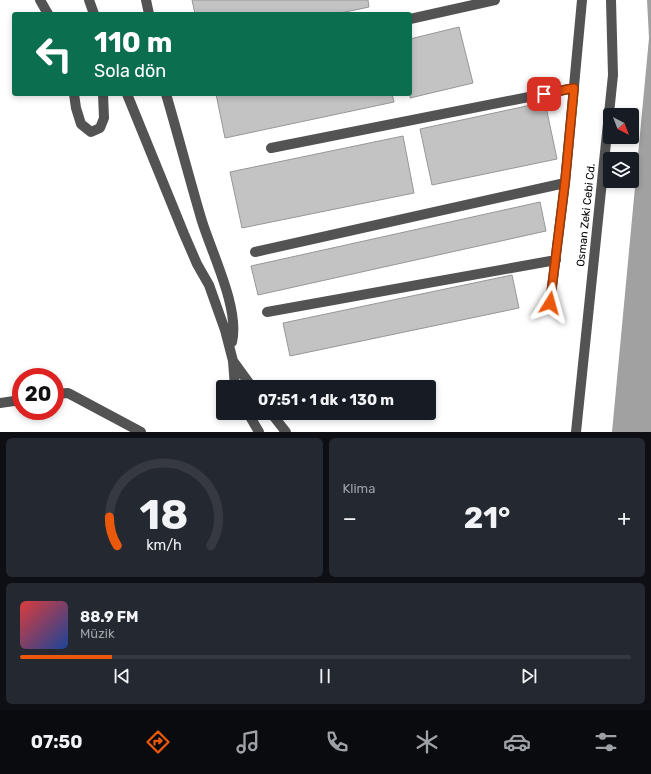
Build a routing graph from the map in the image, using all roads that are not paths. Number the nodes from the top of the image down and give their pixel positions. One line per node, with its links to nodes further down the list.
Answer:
1 (40, 0): 6 (street)
2 (146, 0): 7 (street)
3 (495, 0): 8 (street)
4 (582, 0): 9 (street)
5 (611, 0): 32 (street, Osman Zeki Cebi Cd.)
6 (47, 12)
7 (149, 12)
8 (412, 19)
9 (574, 88): 14 (street); 15 (street)
10 (74, 96): 11 (street)
11 (103, 96)
12 (128, 96): 20 (street)
13 (167, 96): 20 (street)
14 (271, 148)
15 (565, 182): 16 (street); 17 (street)
16 (254, 252)
17 (556, 260): 18 (street); 19 (street)
18 (550, 303)
19 (267, 312)
20 (228, 341): 21 (street)
21 (233, 361): 22 (street); 23 (street)
22 (234, 380)
23 (247, 380)
24 (64, 393): 29 (street)
25 (12, 401): 26 (street)
26 (0, 403)
27 (252, 420): 30 (street)
28 (277, 420): 31 (street)
29 (141, 432)
30 (259, 432)
31 (286, 432)
32 (576, 432)

